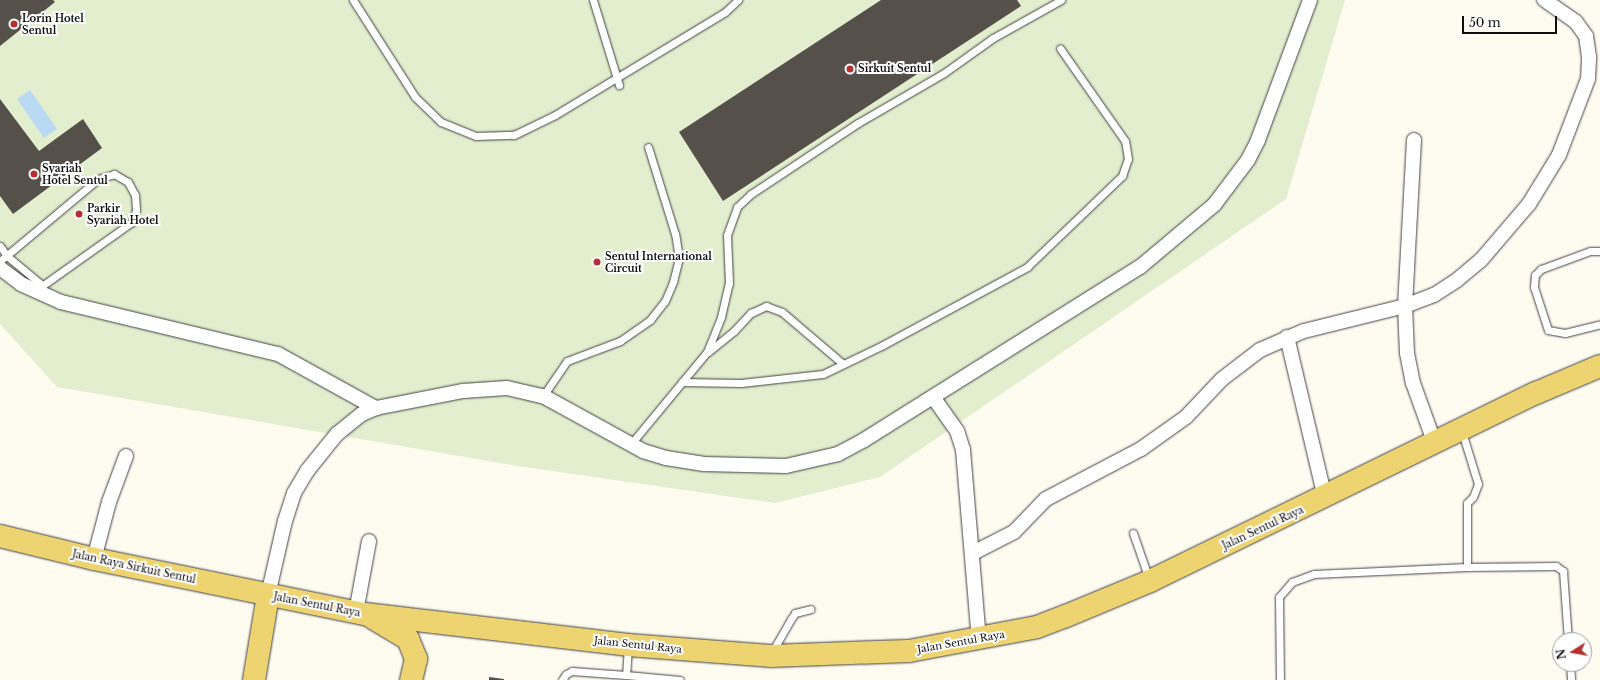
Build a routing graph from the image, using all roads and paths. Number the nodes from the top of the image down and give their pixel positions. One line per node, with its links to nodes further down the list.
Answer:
1 (353, 0): 8 (lane)
2 (592, 0): 8 (lane)
3 (738, 0): 8 (lane)
4 (1060, 0): 21 (lane)
5 (1310, 0): 26 (street)
6 (1544, 0): 18 (street)
7 (1060, 48): 22 (lane)
8 (617, 76): 9 (lane)
9 (620, 84)
10 (1414, 140): 18 (street)
11 (648, 147): 25 (lane)
12 (0, 246): 14 (lane)
13 (1600, 251): 19 (lane)
14 (7, 256): 15 (lane); 17 (lane); 17 (lane)
15 (0, 261)
16 (0, 268): 17 (street)
17 (38, 288): 27 (street)
18 (1405, 306): 20 (street); 29 (street)
19 (1600, 324)
20 (1287, 337): 32 (street); 36 (street)
21 (707, 352): 22 (lane); 24 (lane)
22 (843, 364): 24 (lane)
23 (1600, 366): 28 (main road, Jalan Sentul Raya)
24 (682, 382): 30 (lane)
25 (543, 396): 27 (street); 30 (street)
26 (933, 397): 30 (street); 36 (street)
27 (376, 408): 40 (street)
28 (1461, 430): 29 (main road, Jalan Sentul Raya); 38 (lane)
29 (1435, 444): 32 (main road, Jalan Sentul Raya)
30 (630, 445)
31 (126, 456): 37 (street)
32 (1325, 498): 39 (main road, Jalan Sentul Raya)
33 (1133, 532): 39 (lane)
34 (0, 536): 37 (main road, Jalan Raya Sirkuit Sentul)
35 (369, 541): 42 (street)
36 (973, 553): 44 (street)
37 (94, 559): 40 (main road, Jalan Raya Sirkuit Sentul)
38 (1467, 567): 43 (lane); 52 (lane)
39 (1150, 581): 44 (main road, Jalan Sentul Raya)
40 (268, 595): 42 (main road, Jalan Sentul Raya); 48 (main road)
41 (811, 609): 46 (lane)
42 (360, 613): 45 (main road, Jalan Sentul Raya); 49 (main road)
43 (1567, 632)
44 (979, 640): 46 (main road, Jalan Sentul Raya)
45 (628, 645): 46 (main road, Jalan Sentul Raya); 47 (lane)
46 (770, 656)
47 (626, 676): 50 (lane); 51 (lane)
48 (254, 680)
49 (411, 680)
50 (562, 680)
51 (680, 680)
52 (1280, 680)

